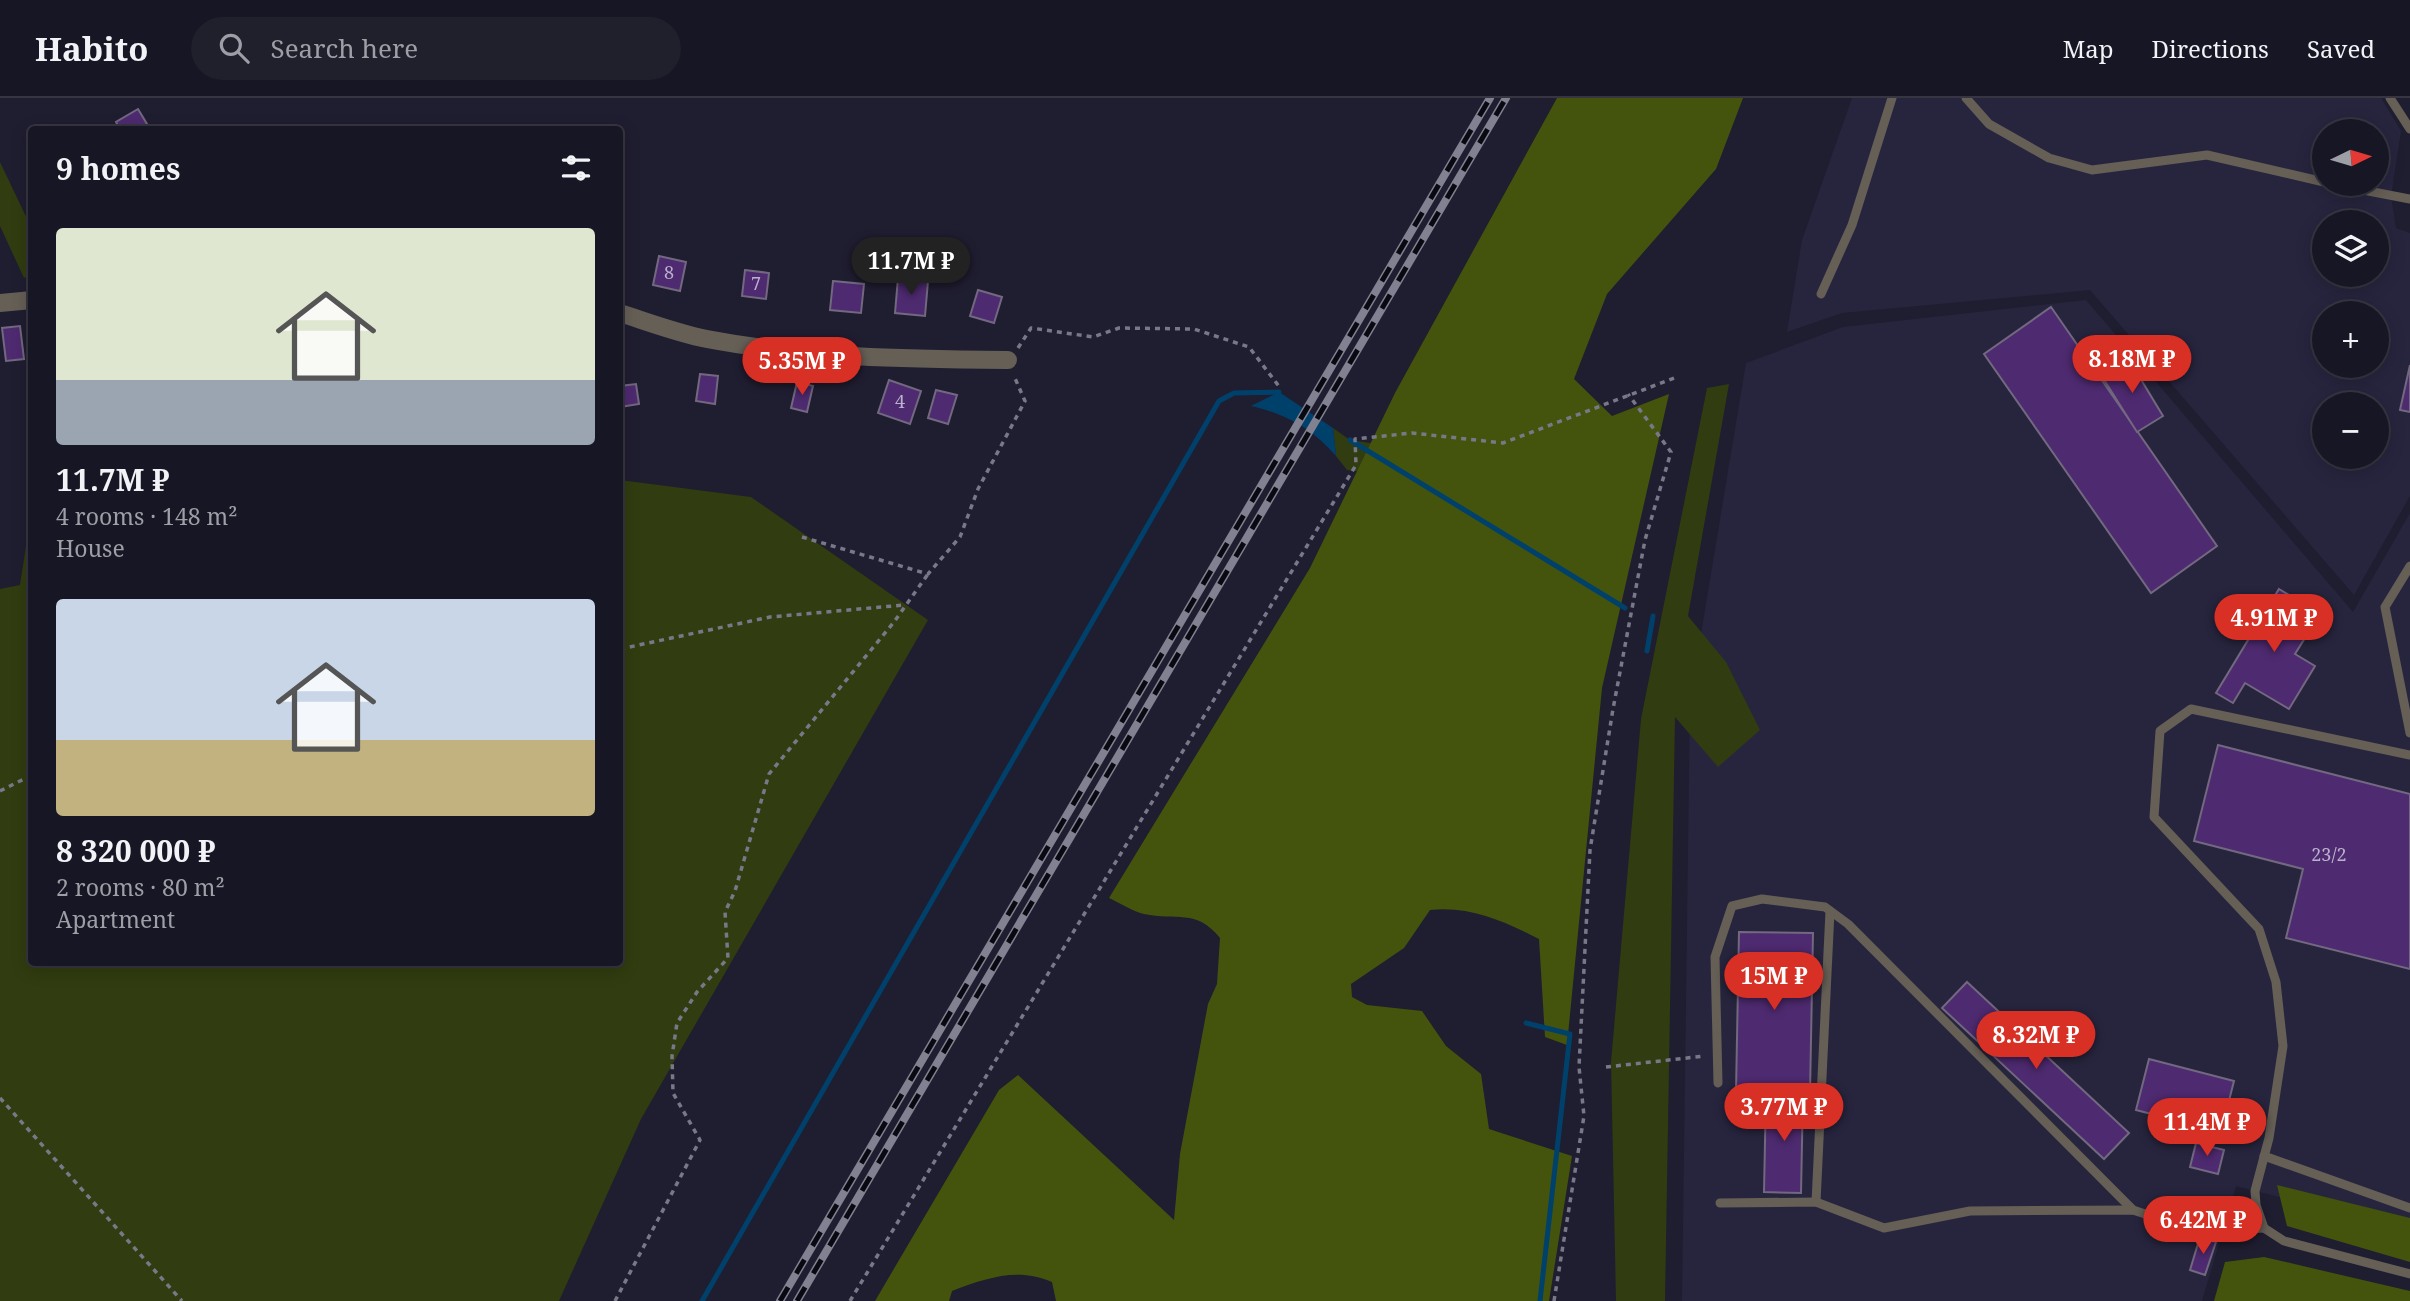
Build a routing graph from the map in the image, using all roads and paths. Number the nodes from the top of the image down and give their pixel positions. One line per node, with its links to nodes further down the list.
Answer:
1 (1892, 98): 8 (lane)
2 (1966, 98): 5 (lane)
3 (2390, 98): 4 (lane)
4 (2410, 130)
5 (2312, 179)
6 (2389, 195): 7 (lane)
7 (2410, 199)
8 (1821, 294)
9 (28, 300): 10 (street)
10 (0, 303)
11 (623, 314): 12 (street)
12 (1008, 360): 14 (path); 18 (path)
13 (1677, 377): 15 (path)
14 (1281, 389)
15 (1628, 394): 39 (path); 40 (path)
16 (802, 537): 18 (path)
17 (2410, 566): 21 (lane)
18 (928, 574): 19 (path)
19 (905, 605): 20 (path); 38 (path)
20 (623, 648)
21 (2410, 733)
22 (2410, 755): 30 (lane)
23 (28, 777): 24 (path)
24 (0, 791)
25 (1830, 911): 26 (lane); 31 (lane); 34 (lane)
26 (1717, 1054): 27 (path); 28 (lane)
27 (1606, 1067)
28 (1718, 1083)
29 (0, 1098): 37 (path)
30 (2264, 1156): 33 (lane); 35 (lane)
31 (1815, 1202): 32 (lane); 34 (lane)
32 (1720, 1203)
33 (2410, 1208)
34 (2133, 1210): 35 (lane)
35 (2264, 1228): 36 (lane)
36 (2410, 1274)
37 (182, 1301)
38 (615, 1301)
39 (850, 1301)
40 (1554, 1301)

